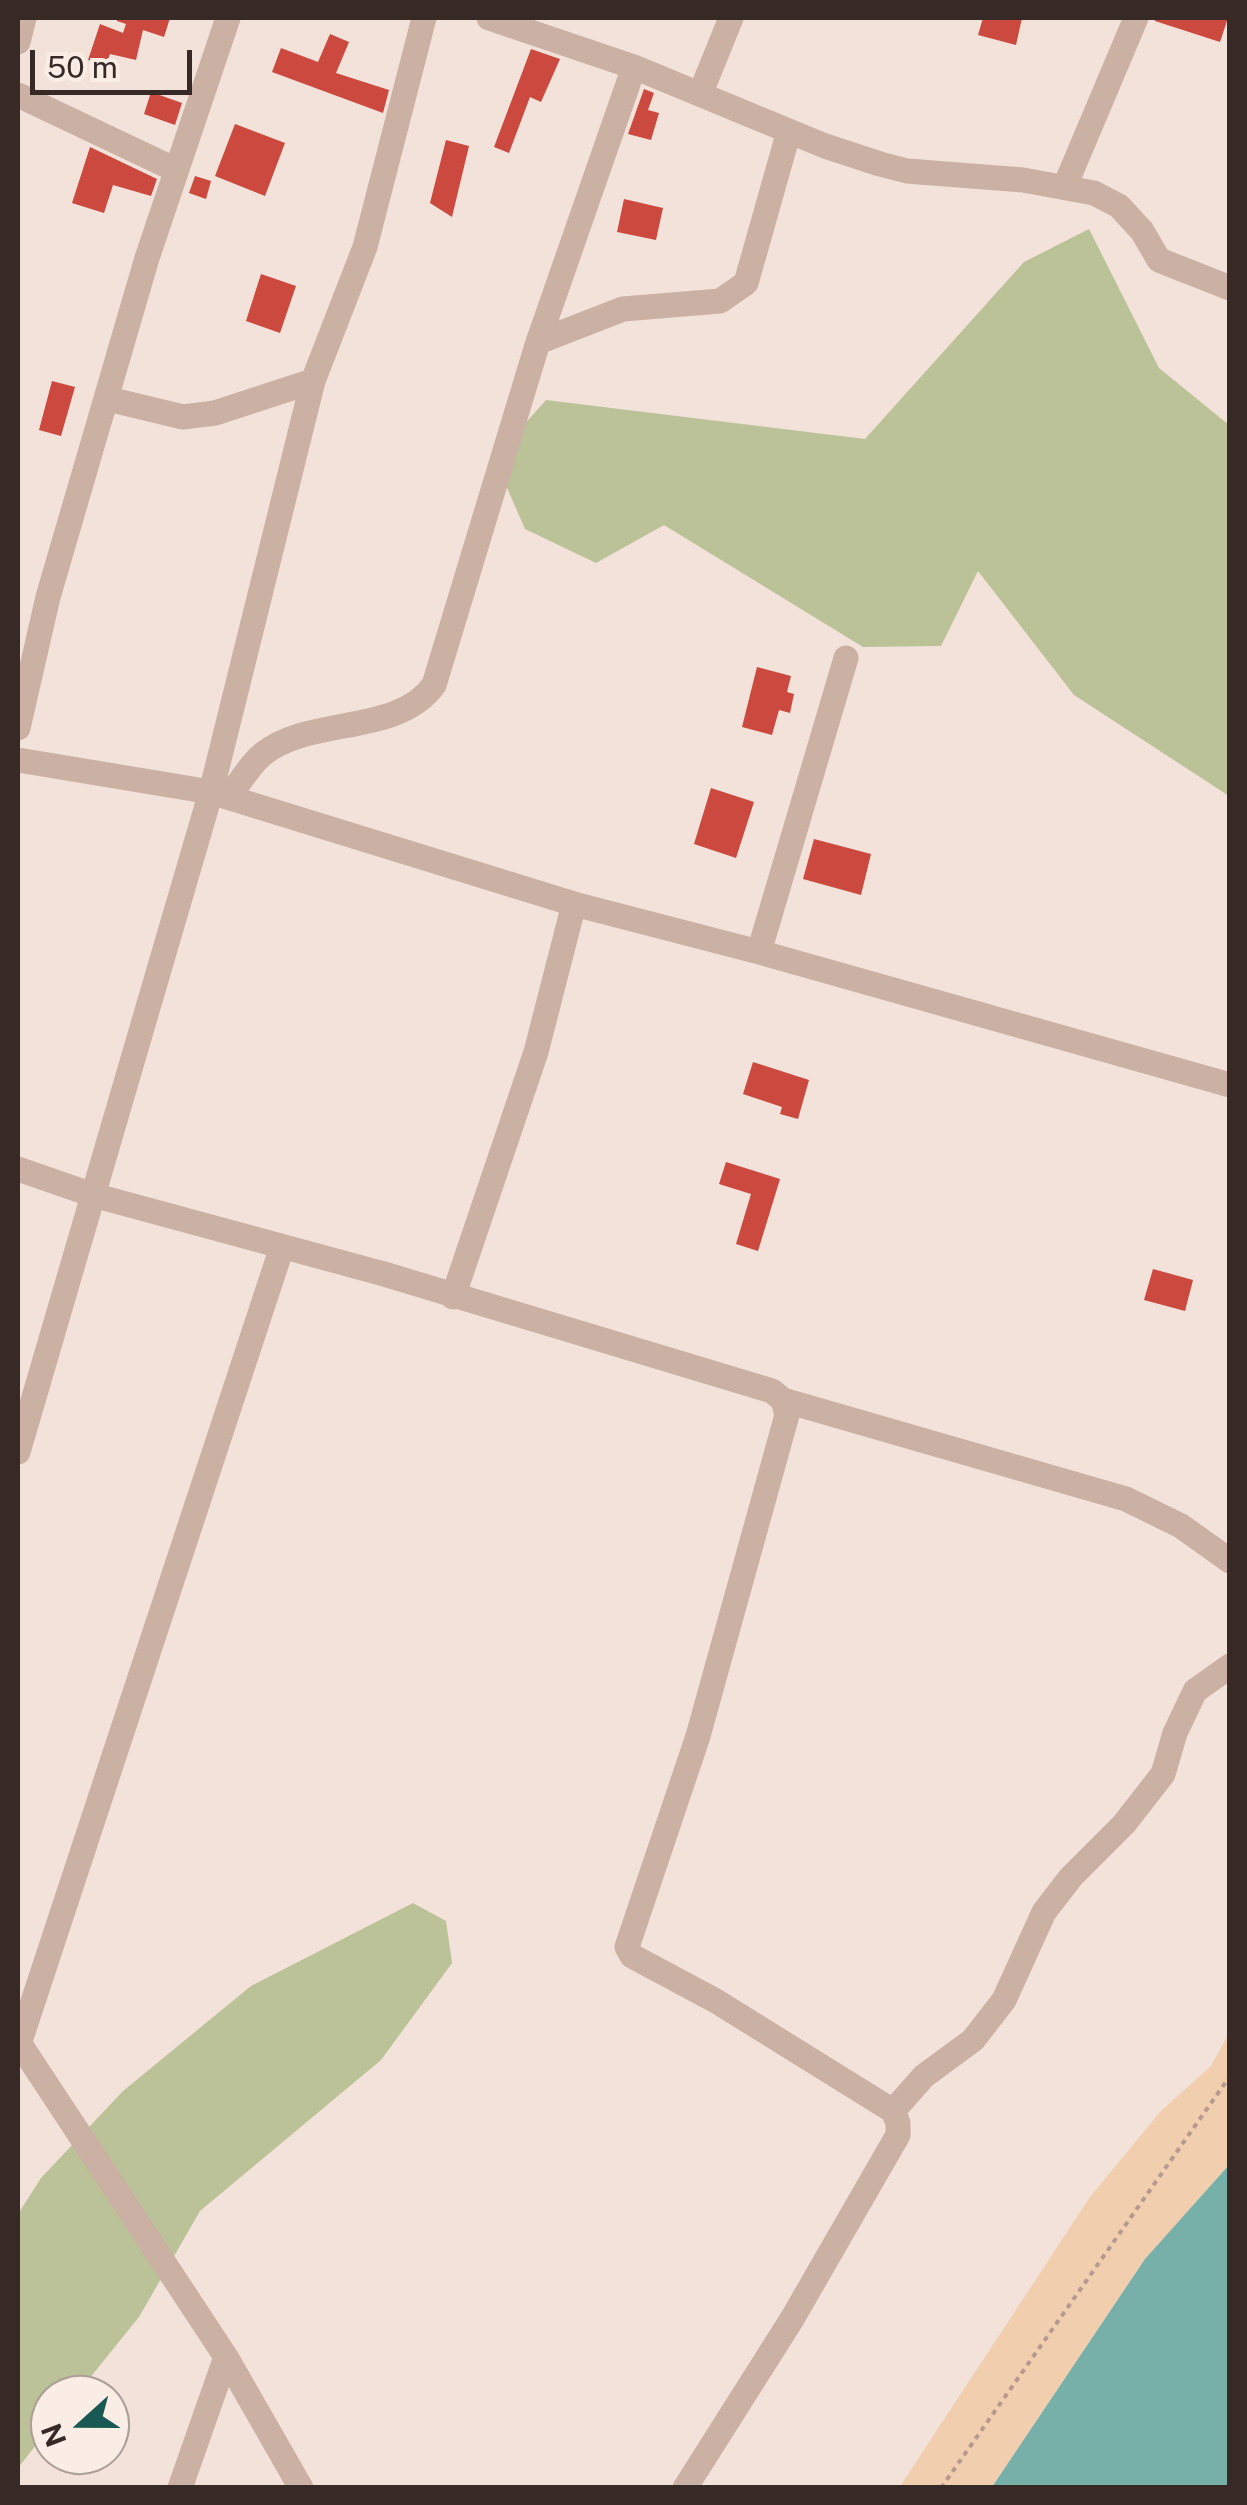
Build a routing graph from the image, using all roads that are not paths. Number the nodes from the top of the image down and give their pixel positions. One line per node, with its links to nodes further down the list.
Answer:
1 (24, 18): 8 (street)
2 (228, 18): 13 (street)
3 (424, 18): 17 (street)
4 (488, 18): 7 (street)
5 (731, 18): 10 (street)
6 (1136, 18): 14 (street)
7 (516, 22): 9 (street)
8 (18, 42)
9 (634, 67): 10 (street); 16 (street)
10 (700, 92): 12 (street)
11 (18, 95): 13 (street)
12 (789, 130): 14 (street); 16 (street)
13 (176, 170): 18 (street)
14 (1066, 186): 15 (street)
15 (1230, 288)
16 (538, 342): 22 (street)
17 (313, 381): 18 (street); 22 (street)
18 (108, 399): 20 (street)
19 (846, 658): 24 (street)
20 (18, 728)
21 (18, 760): 22 (street)
22 (220, 794): 23 (street); 27 (street)
23 (574, 904): 24 (street); 29 (street)
24 (759, 952): 25 (street)
25 (1230, 1086)
26 (18, 1168): 27 (street)
27 (93, 1195): 28 (street); 31 (street)
28 (282, 1247): 29 (street); 34 (street)
29 (454, 1296): 30 (street)
30 (783, 1400): 32 (street); 35 (street)
31 (18, 1452)
32 (1230, 1561)
33 (1230, 1666): 35 (street)
34 (18, 2043): 36 (street)
35 (892, 2111): 39 (street)
36 (226, 2357): 37 (street); 38 (street)
37 (180, 2488)
38 (301, 2488)
39 (685, 2488)

